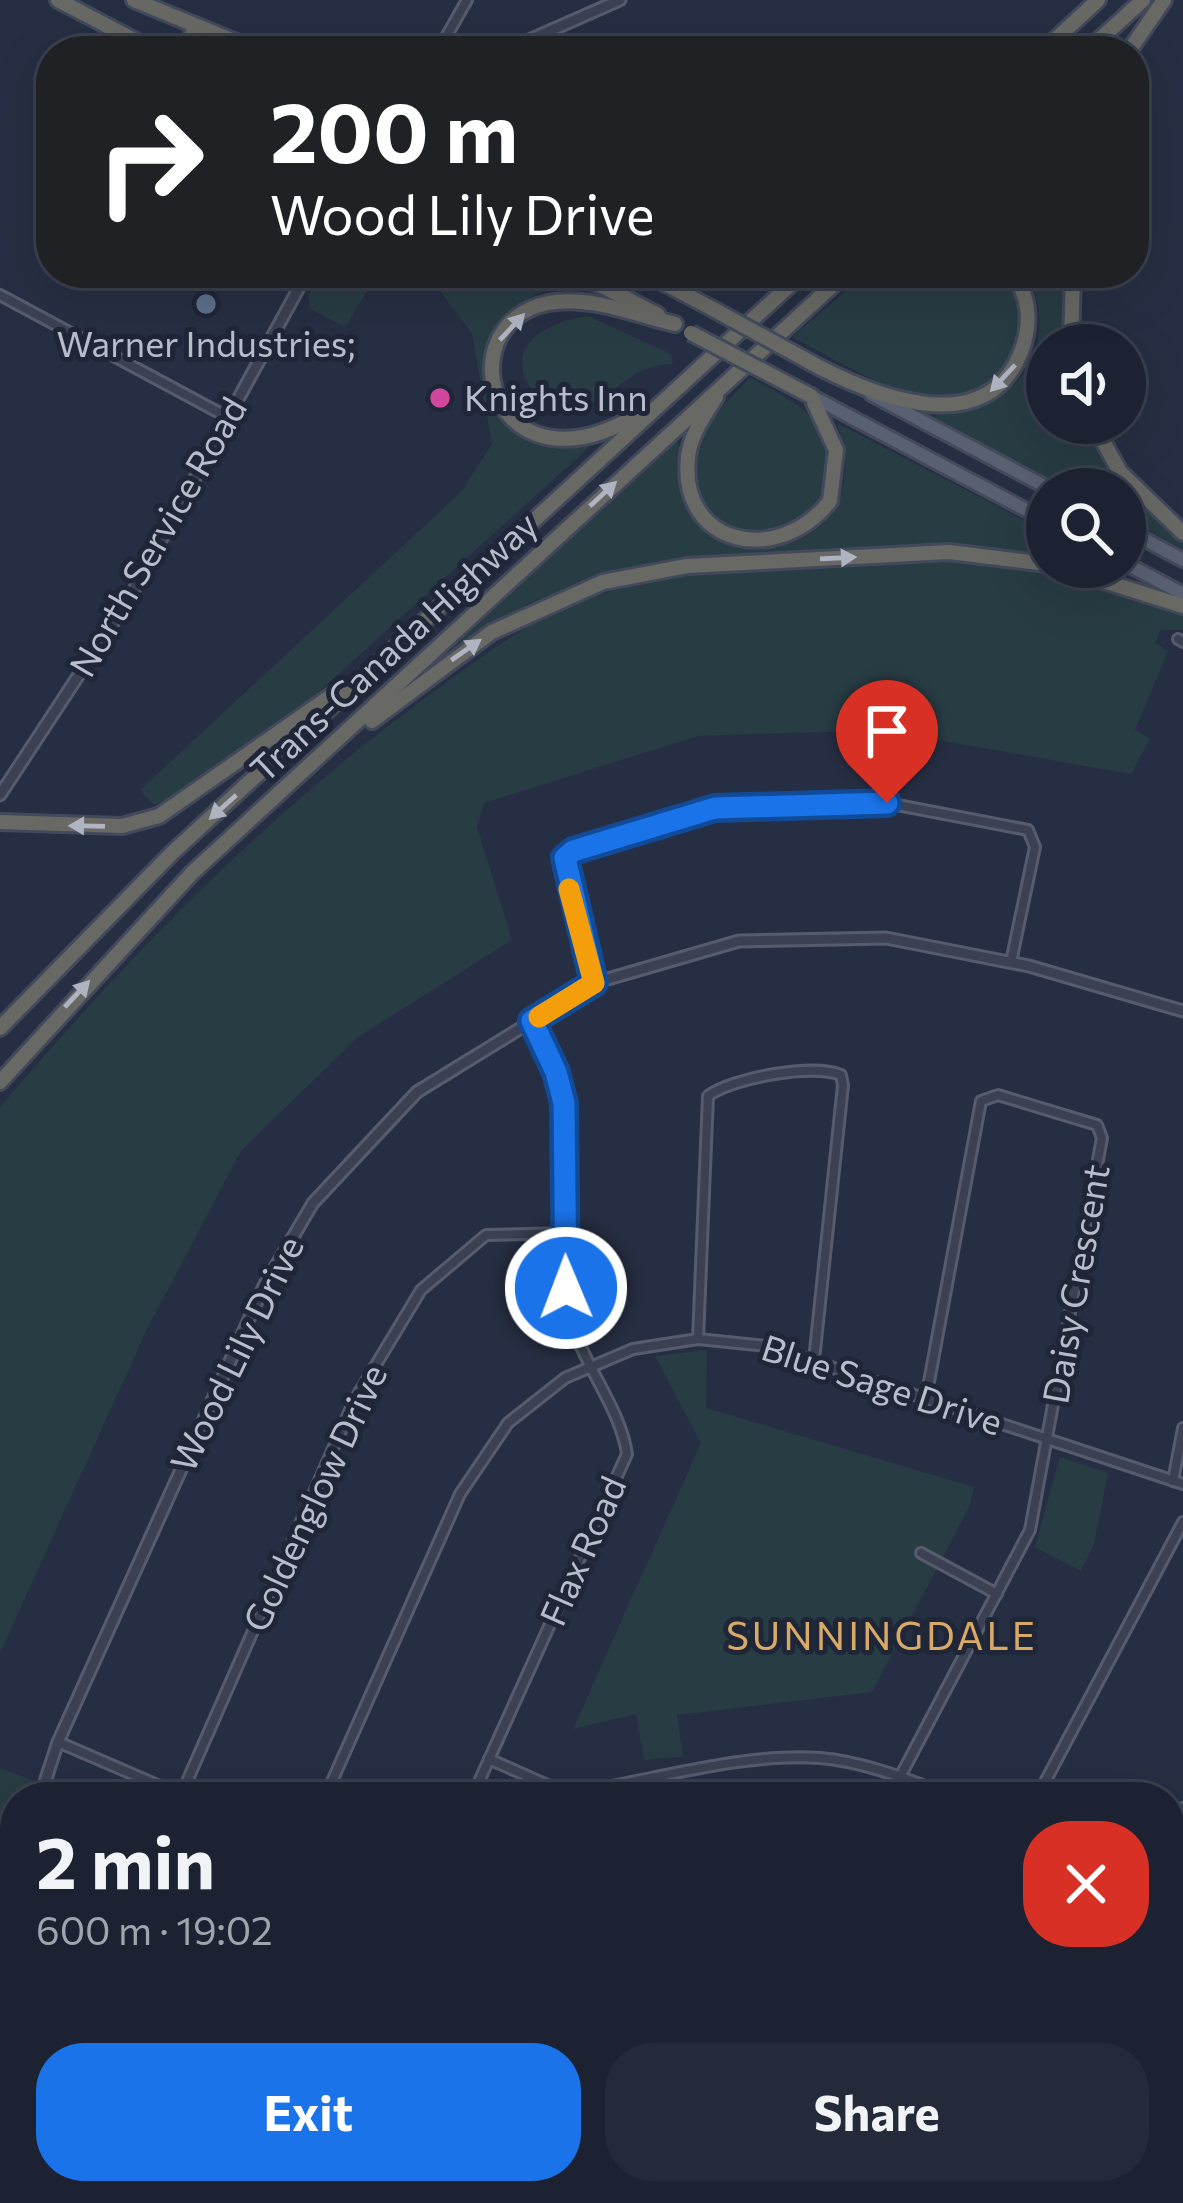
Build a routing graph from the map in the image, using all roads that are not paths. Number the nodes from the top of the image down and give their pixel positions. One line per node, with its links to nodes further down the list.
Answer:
1 (58, 0): 8 (highway)
2 (131, 0): 9 (highway); 10 (highway)
3 (466, 0): 11 (street)
4 (620, 0): 12 (street)
5 (1098, 0): 13 (highway)
6 (1143, 0): 14 (highway)
7 (1164, 0): 15 (highway)
8 (126, 36)
9 (197, 36)
10 (221, 36)
11 (446, 36)
12 (545, 36)
13 (1059, 36)
14 (1104, 36)
15 (1139, 36)
16 (299, 288): 34 (street, North Service Road)
17 (606, 288): 28 (highway)
18 (673, 288): 26 (highway)
19 (689, 288): 26 (highway)
20 (775, 288): 27 (highway)
21 (787, 288): 27 (highway, Trans-Canada Highway)
22 (831, 288): 30 (highway, Trans-Canada Highway)
23 (1022, 288): 31 (highway, one-way to 31)
24 (1073, 288): 29 (highway)
25 (0, 295): 34 (street)
26 (709, 307): 31 (highway, bridge)
27 (754, 319): 32 (highway, Trans-Canada Highway)
28 (675, 324): 32 (highway, one-way to 28); 33 (highway, bridge)
29 (1072, 324)
30 (724, 383): 33 (highway); 47 (highway, Trans-Canada Highway, one-way to 30)
31 (856, 386): 36 (main road)
32 (674, 392): 46 (highway, Trans-Canada Highway)
33 (811, 396): 37 (main road)
34 (229, 418): 48 (street, North Service Road)
35 (1105, 444): 38 (highway)
36 (1026, 476)
37 (1026, 510)
38 (1183, 533)
39 (1146, 540): 40 (main road)
40 (1183, 560)
41 (1026, 561): 47 (highway, one-way to 41)
42 (1146, 574): 44 (main road)
43 (1124, 588): 45 (highway)
44 (1183, 594)
45 (1183, 607)
46 (400, 645): 49 (highway, one-way to 49); 54 (highway, Trans-Canada Highway, one-way to 54)
47 (306, 772): 55 (highway, Trans-Canada Highway, one-way to 47)
48 (0, 796)
49 (0, 822)
50 (1011, 962): 51 (street, Wood Lily Drive); 51 (street); 52 (street, Wood Lily Drive)
51 (594, 983): 53 (street, Wood Lily Drive)
52 (1183, 1010)
53 (532, 1021): 56 (street, Flax Road); 67 (street, Wood Lily Drive)
54 (0, 1028)
55 (0, 1082)
56 (565, 1233): 59 (street, Flax Road); 72 (street, Goldenglow Drive)
57 (698, 1339): 58 (street, Blue Sage Drive); 58 (street); 59 (street, Blue Sage Drive)
58 (814, 1360): 60 (street, Blue Sage Drive)
59 (588, 1365): 68 (street, Flax Road); 73 (street, Blue Sage Drive)
60 (926, 1398): 62 (street, Blue Sage Drive); 62 (street, Daisy Crescent)
61 (1183, 1428): 63 (street)
62 (1048, 1438): 63 (street, Blue Sage Drive); 66 (street)
63 (1178, 1483)
64 (1183, 1522): 78 (street)
65 (921, 1553): 66 (street)
66 (997, 1594): 69 (street)
67 (58, 1742): 70 (street, Wood Lily Drive); 71 (street)
68 (489, 1759): 74 (street, Flax Road); 75 (street)
69 (900, 1777): 76 (street); 77 (street)
70 (45, 1782)
71 (150, 1782)
72 (188, 1782)
73 (332, 1782)
74 (479, 1782)
75 (545, 1782)
76 (635, 1782)
77 (914, 1782)
78 (1045, 1782)

